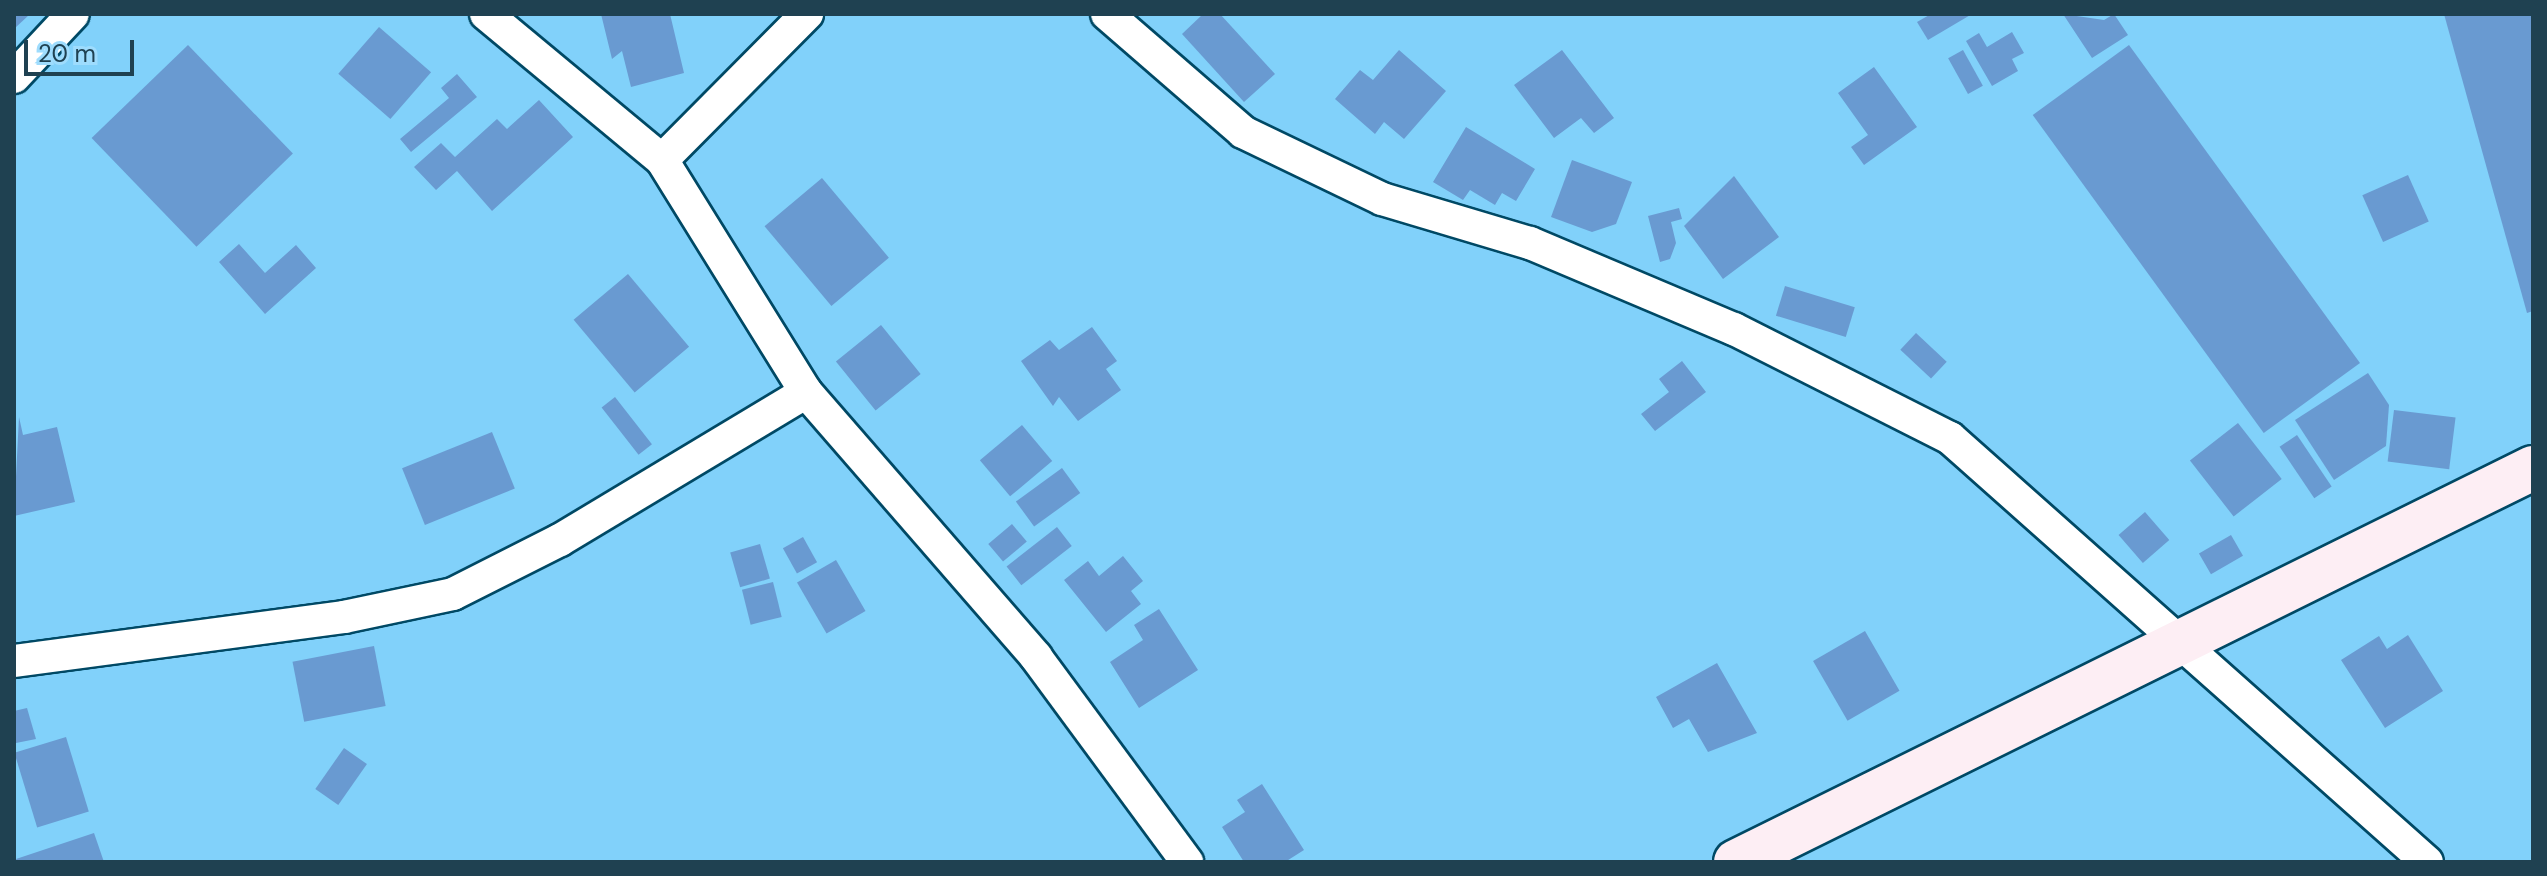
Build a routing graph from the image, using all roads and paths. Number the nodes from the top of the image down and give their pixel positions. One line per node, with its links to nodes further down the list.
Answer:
1 (73, 14): 5 (street)
2 (486, 14): 6 (street)
3 (807, 14): 6 (street)
4 (1107, 14): 9 (street)
5 (14, 77)
6 (662, 160): 7 (street)
7 (806, 392): 10 (street); 11 (street)
8 (2533, 468): 9 (street)
9 (2177, 639): 12 (street); 13 (street)
10 (14, 661)
11 (1187, 862)
12 (1736, 862)
13 (2427, 862)

